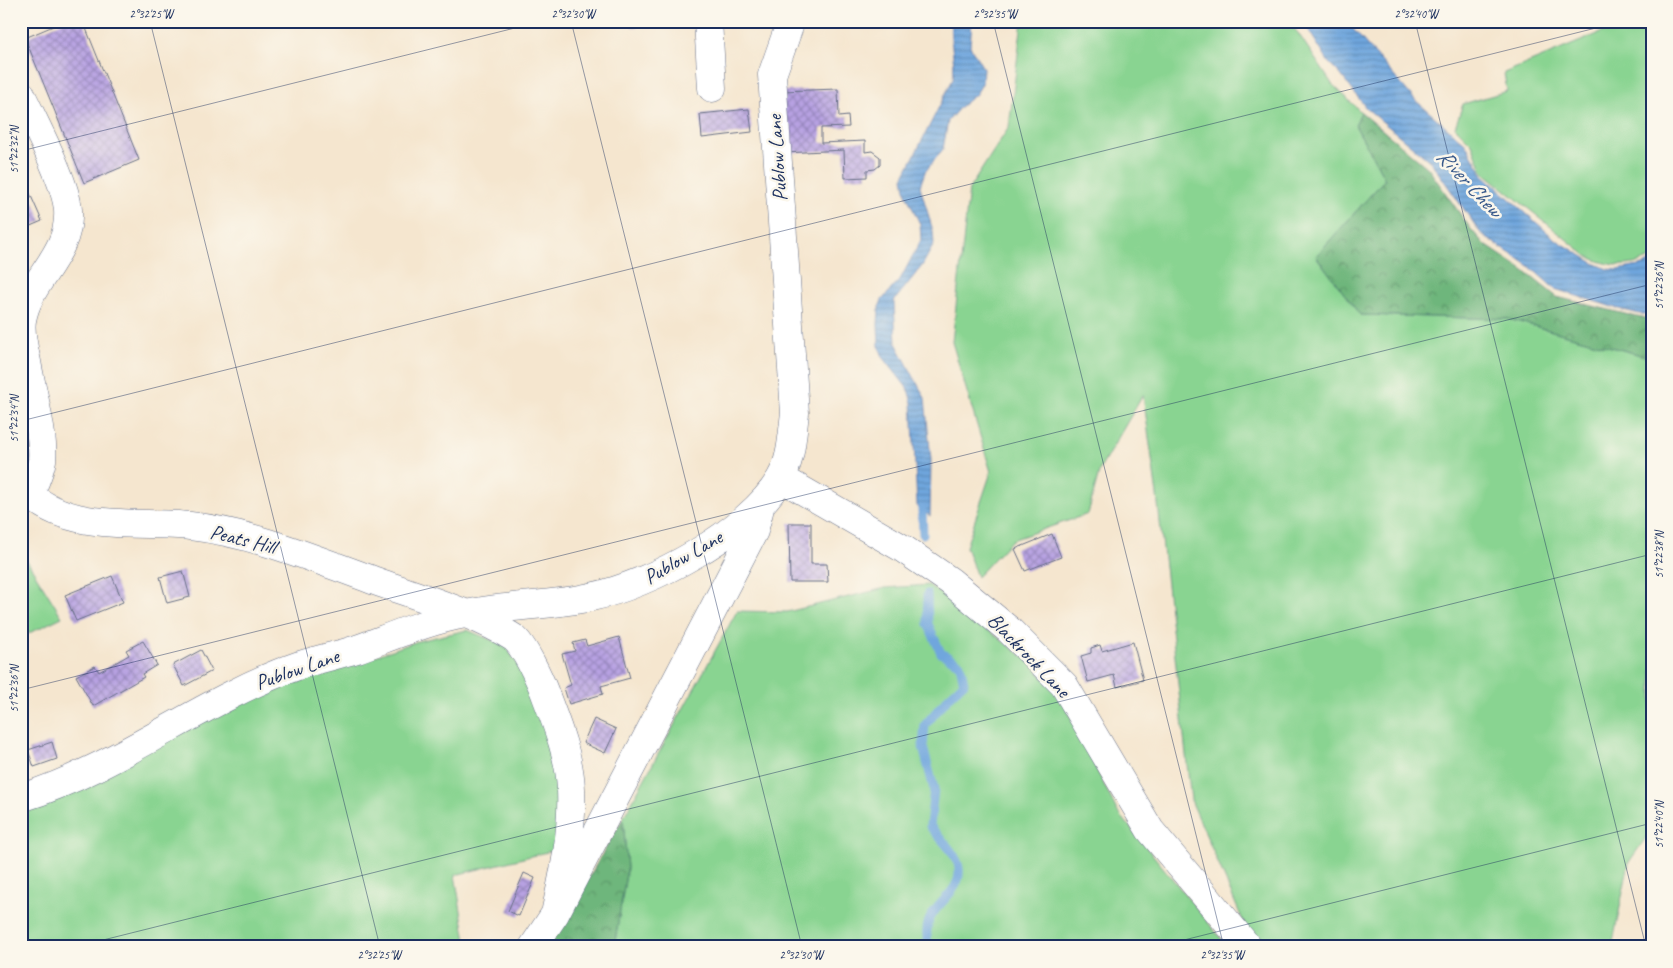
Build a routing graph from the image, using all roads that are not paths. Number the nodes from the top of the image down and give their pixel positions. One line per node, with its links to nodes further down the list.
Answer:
1 (708, 21): 3 (street)
2 (791, 21): 5 (street, Publow Lane)
3 (712, 88)
4 (21, 94): 6 (street)
5 (781, 478): 7 (street, Publow Lane); 12 (street, Blackrock Lane)
6 (25, 490): 8 (street, Peats Hill)
7 (761, 504): 8 (street, Publow Lane); 10 (street)
8 (465, 614): 9 (street, Publow Lane); 10 (street, Peats Hill)
9 (21, 798)
10 (555, 914): 11 (street)
11 (532, 947)
12 (1248, 947)

